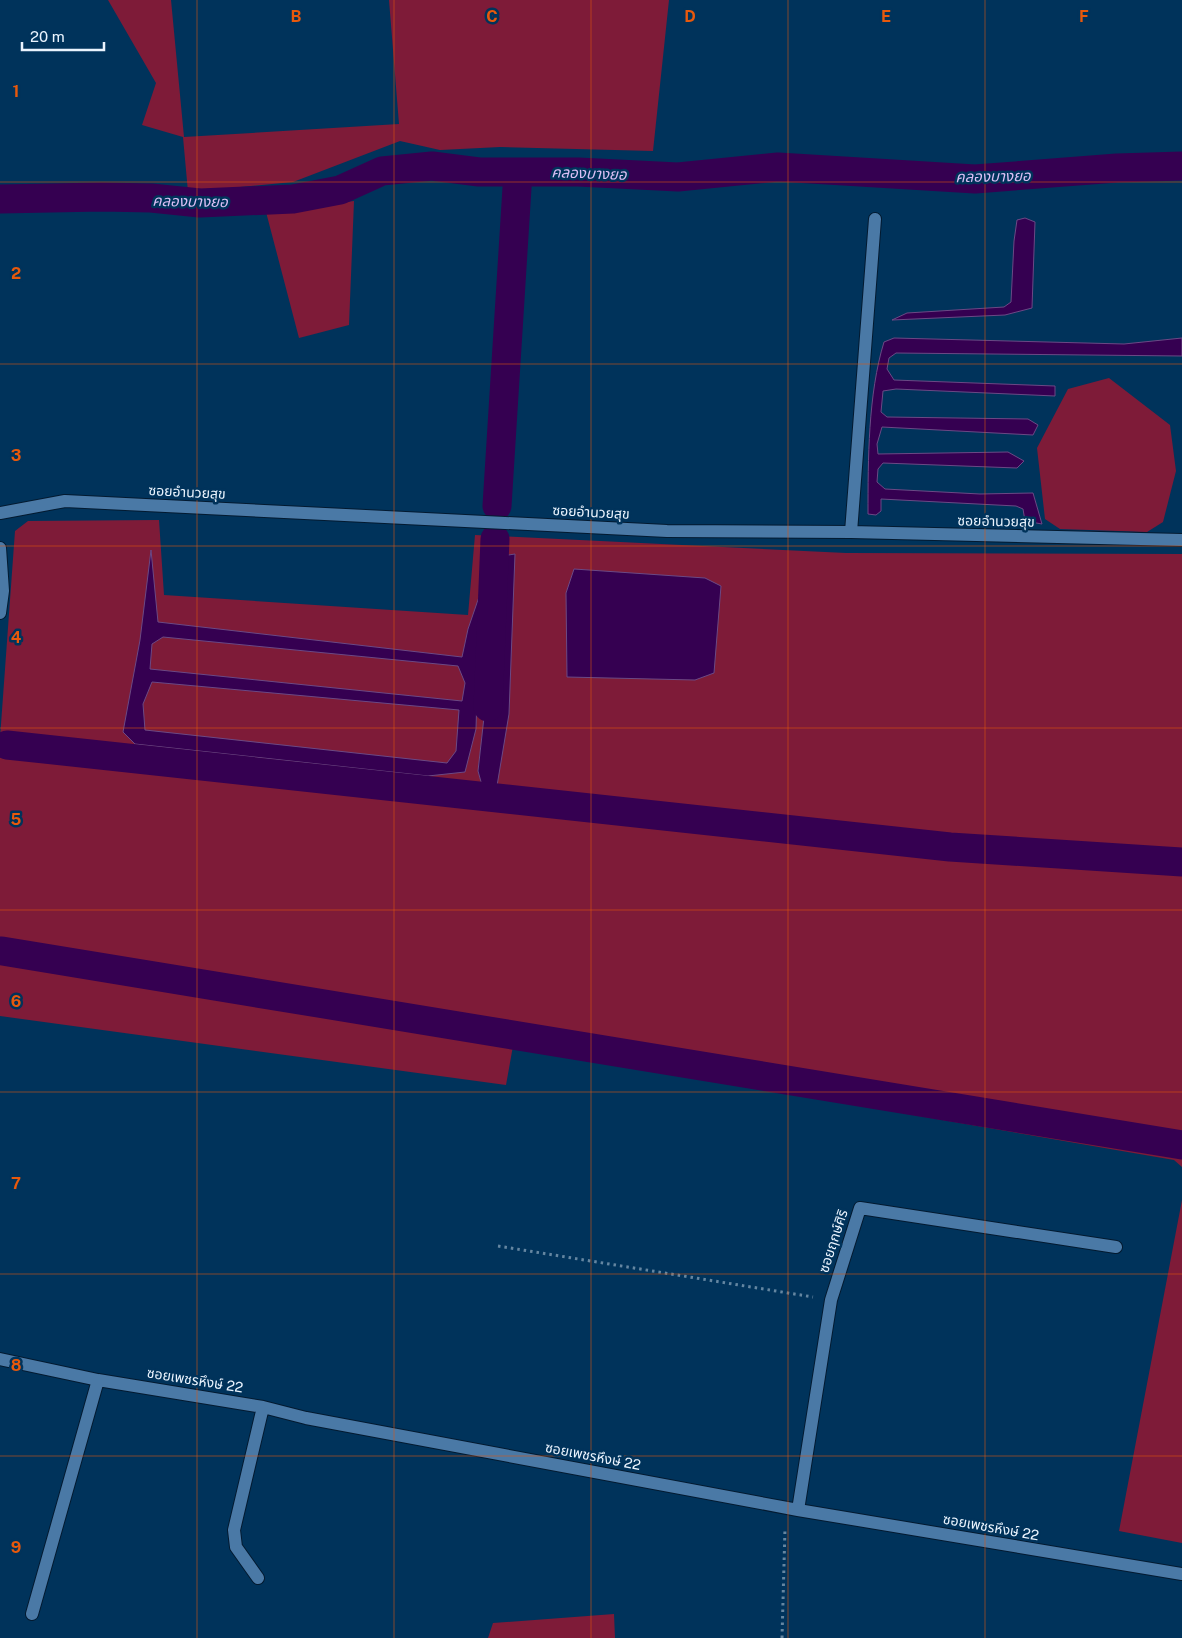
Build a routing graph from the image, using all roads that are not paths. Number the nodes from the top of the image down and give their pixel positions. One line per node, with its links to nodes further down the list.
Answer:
1 (875, 219): 3 (street)
2 (0, 512): 3 (street, ซอยอำนวยสุข)
3 (851, 532): 4 (street, ซอยอำนวยสุข)
4 (1182, 540)
5 (0, 548): 6 (street)
6 (0, 613)
7 (1116, 1248): 11 (street, ซอยฤกษ์ศิริ)
8 (0, 1359): 9 (street, ซอยเพชรหึงษ์ 22)
9 (98, 1380): 10 (street, ซอยเพชรหึงษ์ 22); 14 (street)
10 (264, 1407): 11 (street, ซอยเพชรหึงษ์ 22); 13 (street)
11 (792, 1509): 12 (street, ซอยเพชรหึงษ์ 22)
12 (1182, 1574)
13 (258, 1578)
14 (32, 1614)

